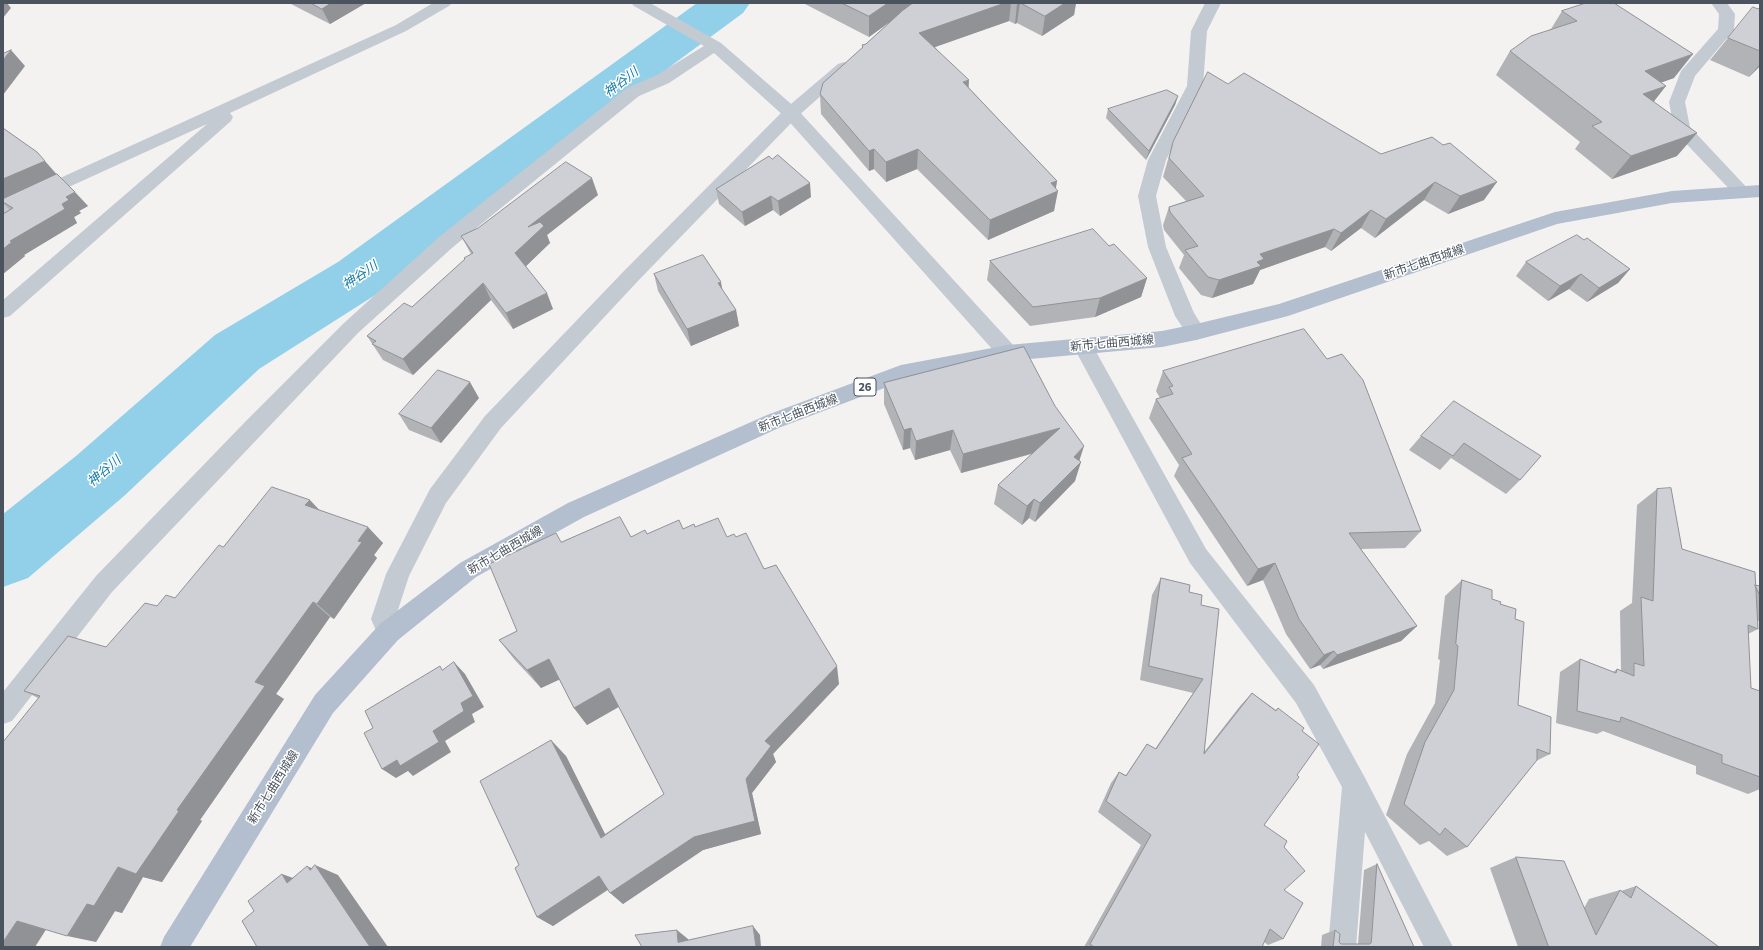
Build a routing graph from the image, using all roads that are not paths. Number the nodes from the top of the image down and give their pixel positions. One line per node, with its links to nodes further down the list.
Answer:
1 (444, 3): 7 (street)
2 (639, 3): 5 (street)
3 (1213, 3): 12 (street)
4 (1719, 3): 9 (street)
5 (712, 45): 8 (street); 16 (street)
6 (858, 55): 8 (street)
7 (244, 101): 10 (street); 11 (street)
8 (791, 113): 14 (street); 15 (street)
9 (1751, 191): 12 (main road, 新市七曲西城線 / 26)
10 (3, 211)
11 (3, 311)
12 (1196, 332): 13 (main road, 新市七曲西城線 / 26)
13 (1083, 346): 14 (main road, 新市七曲西城線 / 26); 17 (street)
14 (1008, 353): 15 (main road, 新市七曲西城線 / 26)
15 (389, 632): 18 (main road, 新市七曲西城線 / 26)
16 (3, 712)
17 (1355, 785): 19 (street); 20 (street)
18 (174, 947)
19 (1342, 947)
20 (1439, 947)

